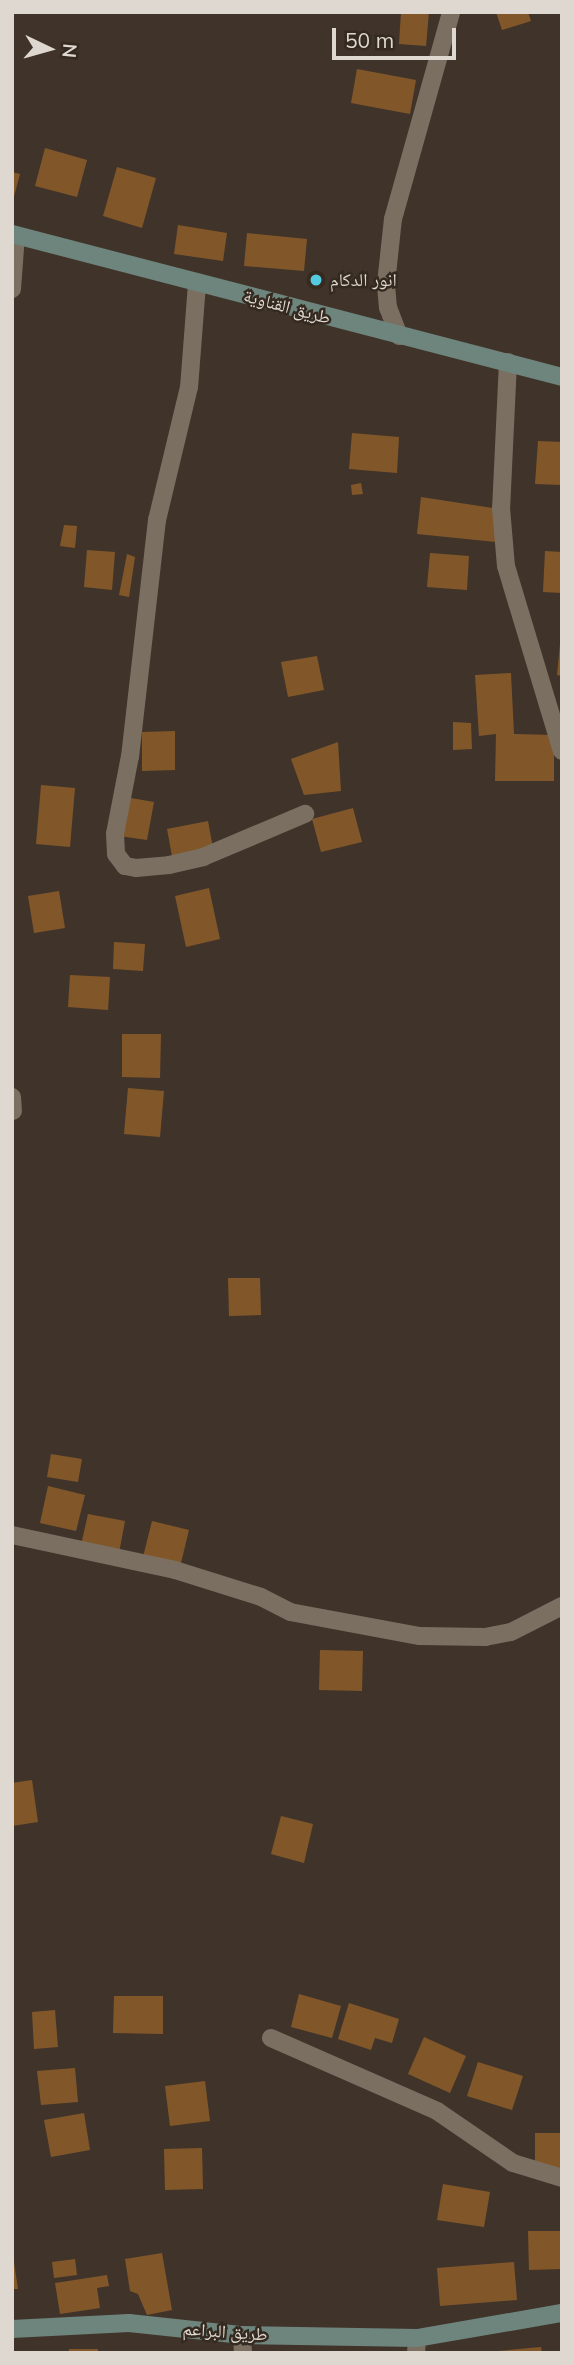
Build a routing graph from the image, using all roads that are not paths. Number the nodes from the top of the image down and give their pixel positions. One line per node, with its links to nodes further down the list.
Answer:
1 (451, 12): 5 (street)
2 (14, 235): 3 (street, طريق القناوية); 4 (street)
3 (197, 284): 5 (street, طريق القناوية); 9 (street)
4 (12, 289)
5 (399, 336): 6 (street, طريق القناوية)
6 (508, 362): 7 (street, طريق القناوية); 8 (street)
7 (562, 377)
8 (562, 751)
9 (305, 814)
10 (12, 1535): 11 (street)
11 (562, 1606)
12 (271, 2038): 13 (street)
13 (562, 2178)
14 (562, 2313): 17 (street, طريق البراعم)
15 (12, 2329): 16 (street, طريق البراعم)
16 (243, 2344): 17 (street, طريق البراعم)
17 (416, 2345)

